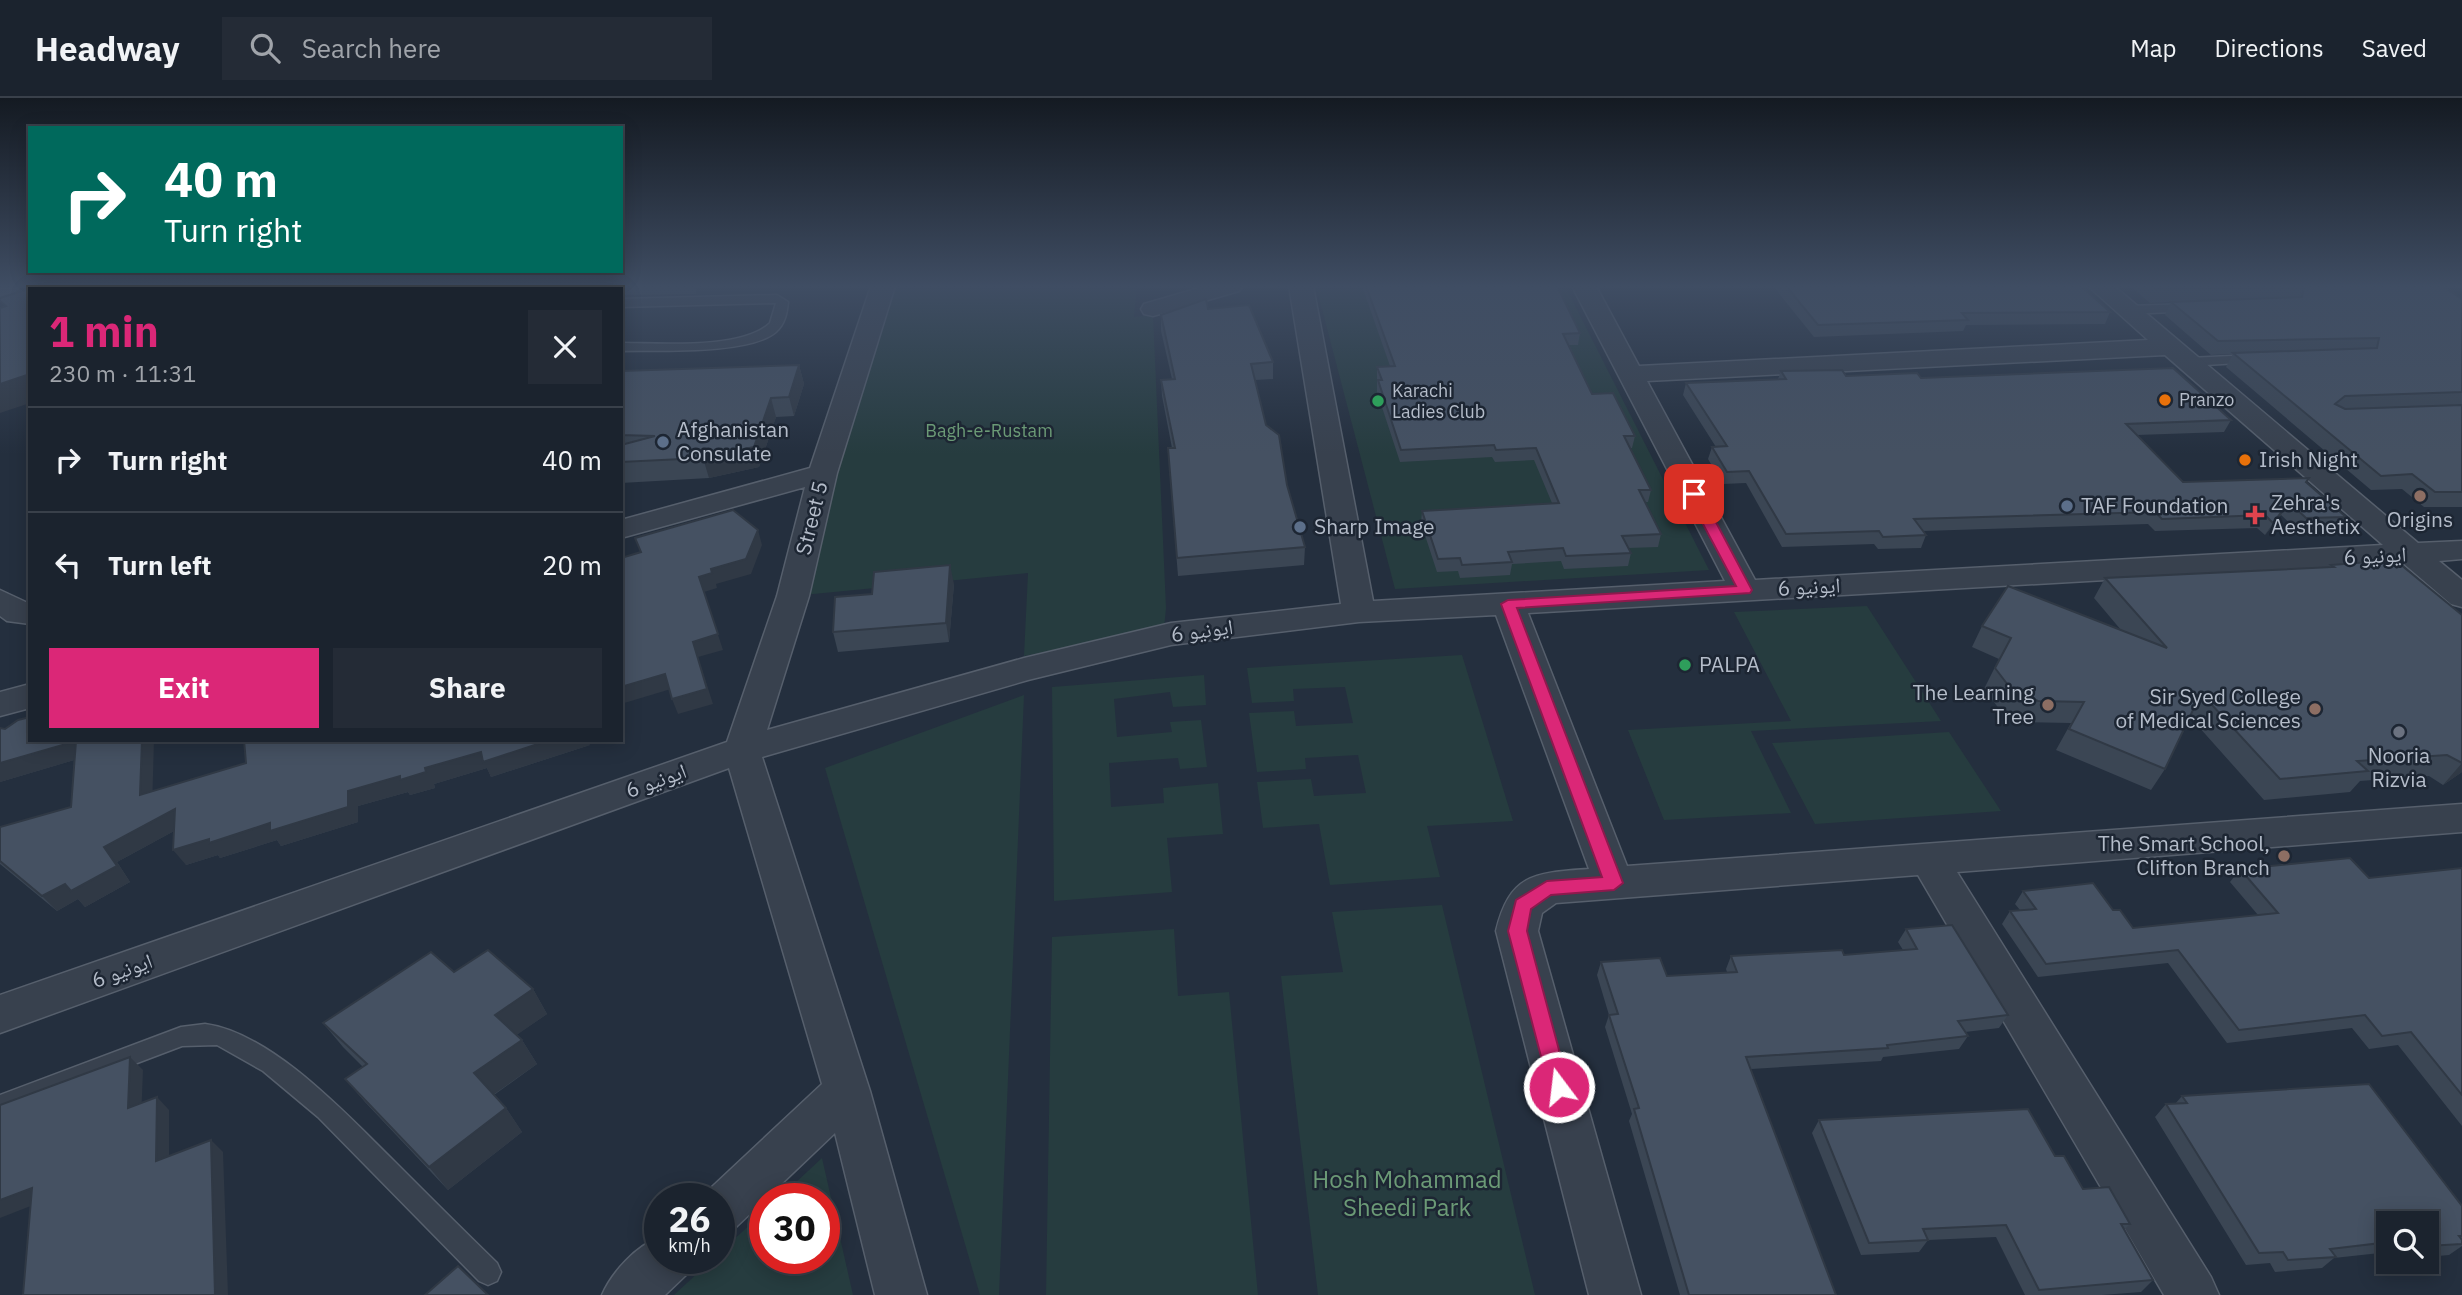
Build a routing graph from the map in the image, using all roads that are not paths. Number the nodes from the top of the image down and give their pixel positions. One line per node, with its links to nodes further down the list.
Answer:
1 (725, 342): 6 (lane)
2 (865, 342): 10 (street, Street 5)
3 (1311, 342): 18 (street)
4 (1613, 342): 9 (street)
5 (2166, 342): 7 (street)
6 (623, 346)
7 (2180, 354): 8 (lane); 9 (street); 13 (street)
8 (2269, 359)
9 (1630, 374): 14 (street)
10 (823, 473): 11 (street); 22 (street, Street 5)
11 (623, 527)
12 (2462, 551): 13 (street, ایونیو 6)
13 (2413, 553): 14 (street, ایونیو 6); 15 (street)
14 (1745, 590): 17 (street, ایونیو 6)
15 (2462, 597)
16 (0, 600): 19 (street)
17 (1508, 604): 18 (street, ایونیو 6); 25 (street)
18 (1360, 612): 22 (street, ایونیو 6)
19 (28, 614)
20 (28, 697): 21 (street)
21 (0, 704)
22 (742, 750): 26 (street, ایونیو 6); 27 (street)
23 (2462, 818): 24 (street)
24 (1928, 859): 25 (street); 35 (street)
25 (1614, 883): 34 (street)
26 (6, 1002)
27 (847, 1091): 29 (street); 33 (street)
28 (0, 1105): 30 (lane)
29 (735, 1195)
30 (488, 1272)
31 (651, 1274): 32 (street)
32 (628, 1295)
33 (901, 1295)
34 (1615, 1295)
35 (2193, 1295)

